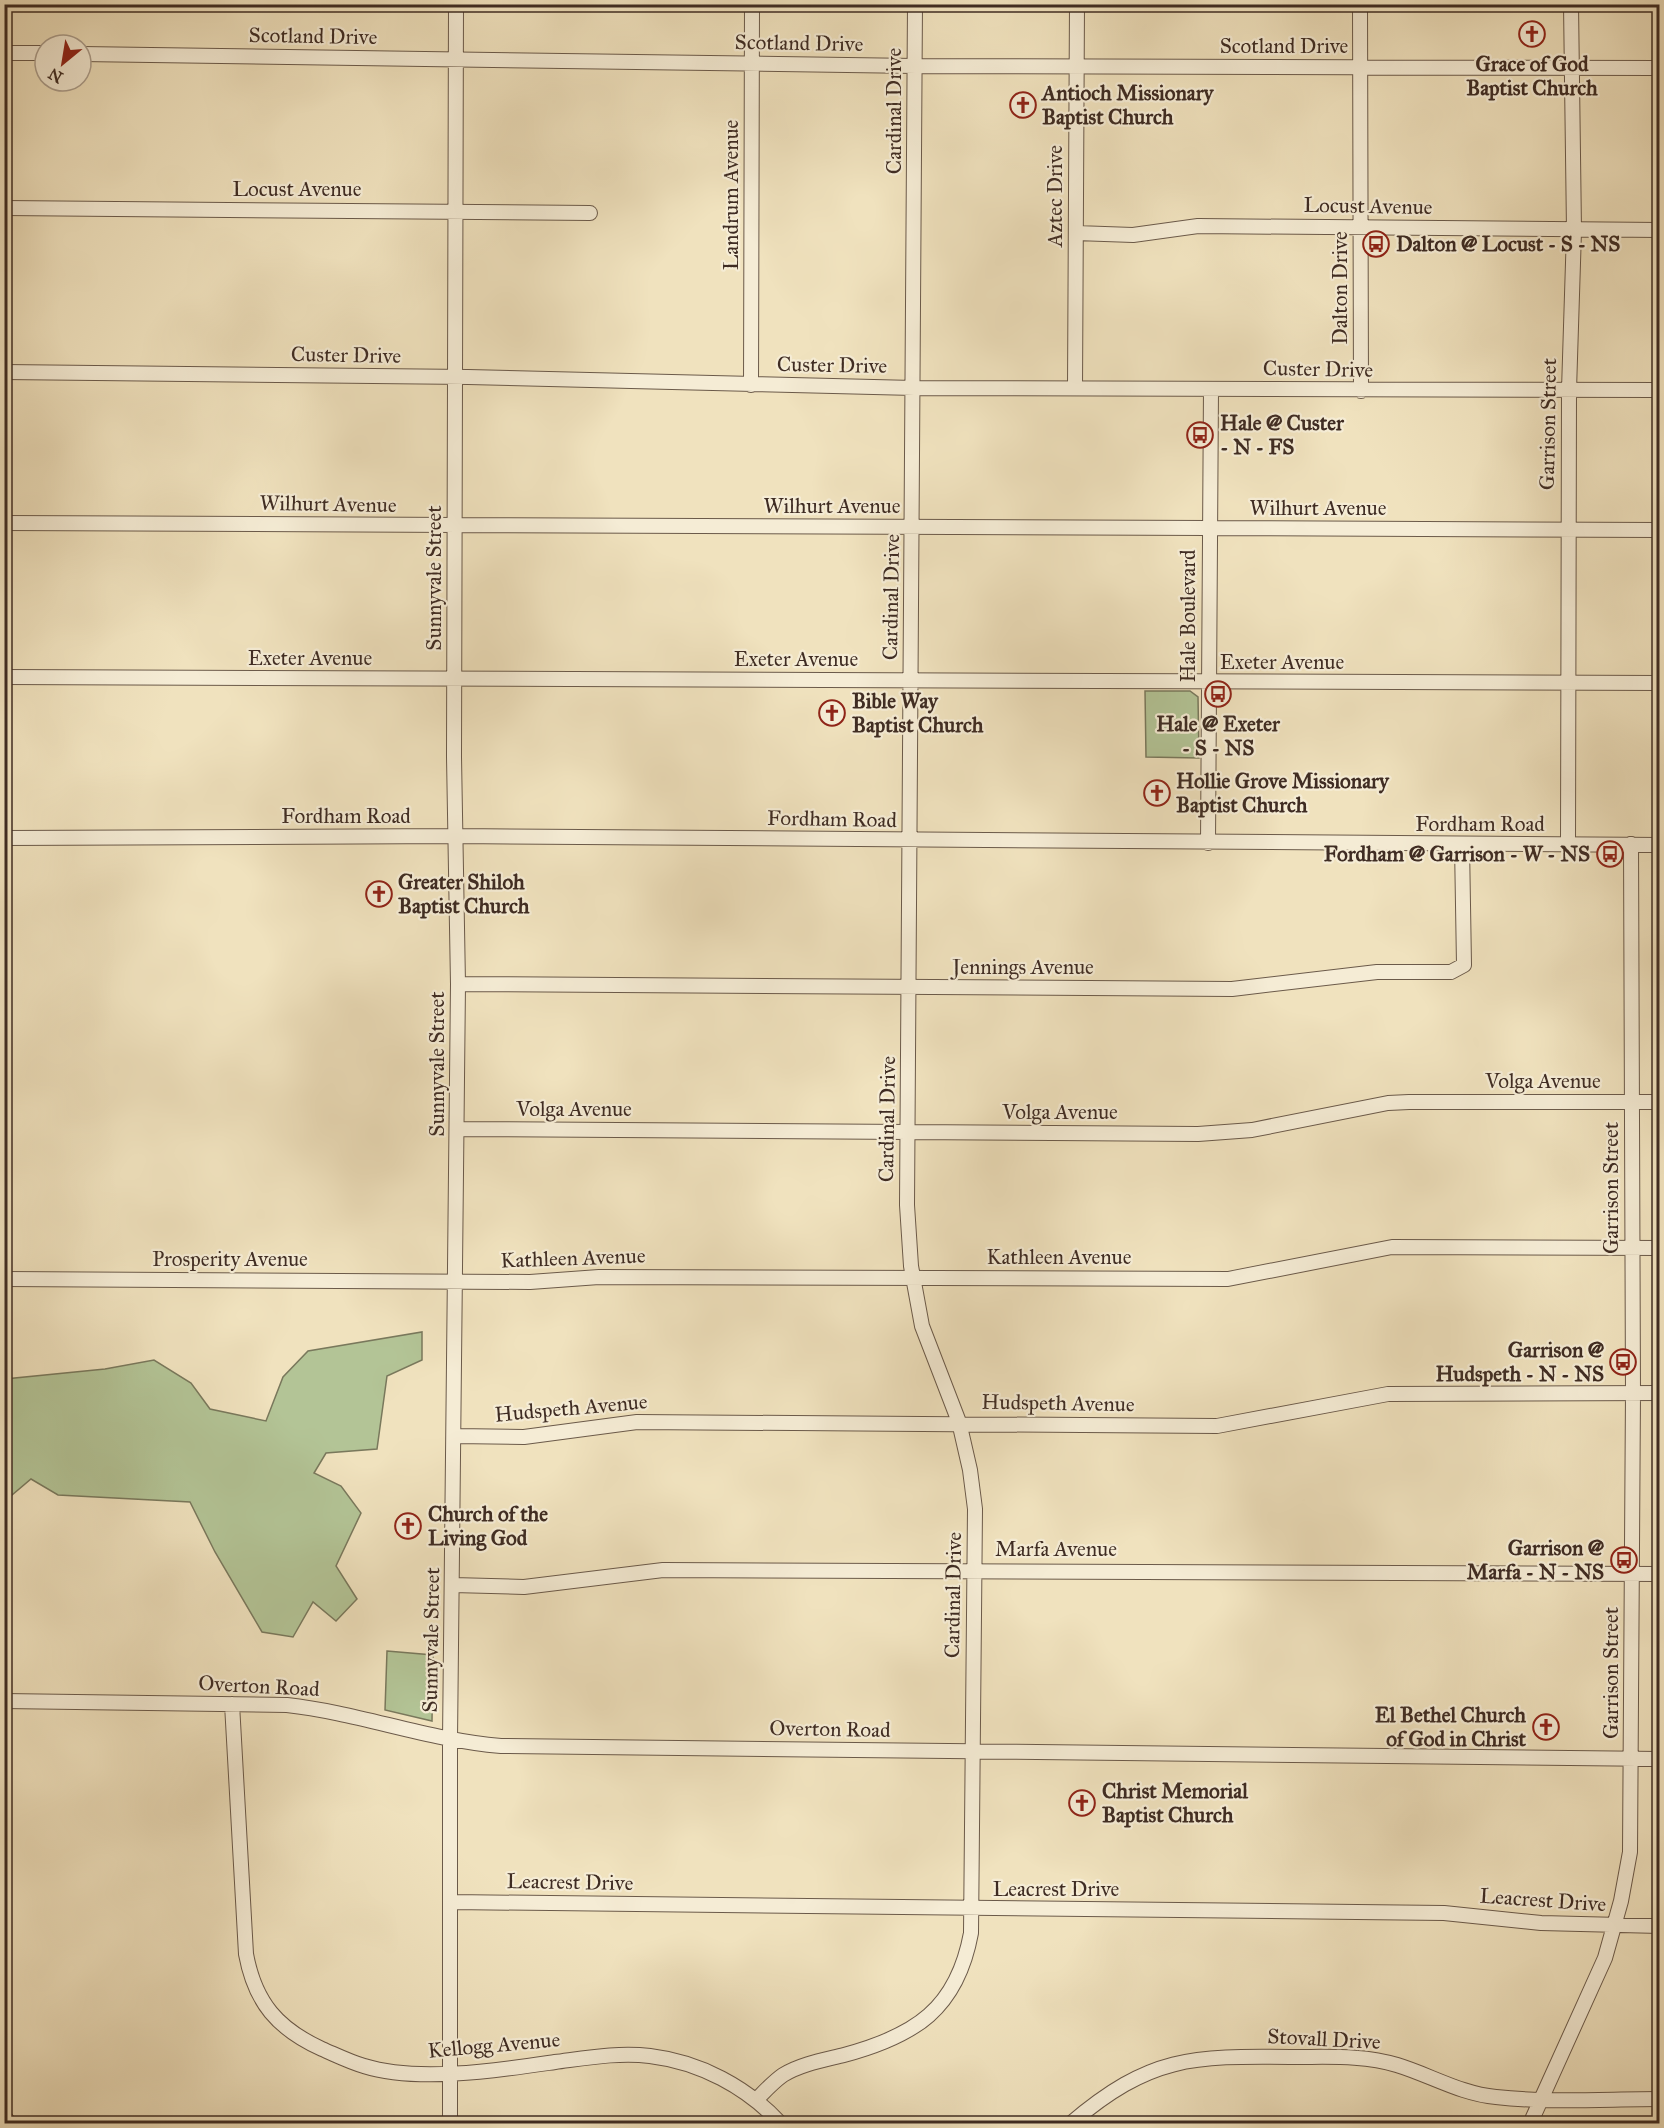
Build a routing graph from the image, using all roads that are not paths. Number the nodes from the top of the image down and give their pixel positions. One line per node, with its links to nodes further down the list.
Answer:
1 (456, 4): 10 (street, Sunnyvale Street)
2 (752, 4): 11 (street, Landrum Avenue)
3 (915, 4): 12 (street, Cardinal Drive)
4 (1077, 4): 13 (street, Aztec Drive)
5 (1360, 4): 14 (street, Dalton Drive)
6 (1571, 4): 15 (street, Garrison Street)
7 (4, 53): 8 (street)
8 (33, 53)
9 (93, 54): 10 (street, Scotland Drive)
10 (456, 58): 11 (street, Scotland Drive); 18 (street, Sunnyvale Street)
11 (752, 63): 12 (street, Scotland Drive); 26 (street, Landrum Avenue)
12 (915, 66): 13 (street, Scotland Drive); 27 (street, Cardinal Drive)
13 (1076, 66): 14 (street, Scotland Drive); 23 (street, Aztec Drive)
14 (1360, 67): 15 (street, Scotland Drive); 20 (street, Dalton Drive)
15 (1571, 68): 16 (street, Scotland Drive); 22 (street, Garrison Street)
16 (1659, 68)
17 (4, 208): 18 (street, Locust Avenue)
18 (455, 211): 19 (street, Locust Avenue); 25 (street, Sunnyvale Street)
19 (590, 213)
20 (1360, 226): 22 (street, Locust Avenue); 23 (street, Locust Avenue); 32 (street, Dalton Drive)
21 (1659, 230): 22 (street, Locust Avenue)
22 (1574, 231): 30 (street, Garrison Street)
23 (1076, 233): 28 (street, Aztec Drive)
24 (4, 372): 25 (street, Custer Drive)
25 (456, 377): 26 (street, Custer Drive); 34 (street, Sunnyvale Street)
26 (751, 385): 27 (street, Custer Drive)
27 (914, 388): 28 (street, Custer Drive); 35 (street, Cardinal Drive)
28 (1076, 388): 29 (street, Custer Drive)
29 (1211, 389): 32 (street, Custer Drive); 36 (street, Hale Boulevard)
30 (1569, 390): 31 (street, Custer Drive); 32 (street, Custer Drive); 37 (street, Garrison Street)
31 (1659, 390)
32 (1361, 391)
33 (4, 522): 34 (street, Wilhurt Avenue)
34 (455, 526): 35 (street, Wilhurt Avenue); 40 (street, Sunnyvale Street)
35 (912, 527): 36 (street, Wilhurt Avenue); 41 (street, Cardinal Drive)
36 (1209, 529): 37 (street, Wilhurt Avenue); 43 (street, Hale Boulevard)
37 (1568, 529): 38 (street, Wilhurt Avenue); 42 (street, Garrison Street)
38 (1659, 530)
39 (4, 677): 40 (street, Exeter Avenue)
40 (454, 680): 41 (street, Exeter Avenue); 45 (street, Sunnyvale Street)
41 (911, 680): 43 (street, Exeter Avenue); 47 (street, Cardinal Drive)
42 (1567, 682): 43 (street, Exeter Avenue); 44 (street, Exeter Avenue); 52 (street, Garrison Street)
43 (1209, 683): 48 (street, Hale Boulevard)
44 (1659, 683)
45 (457, 837): 46 (street, Fordham Road); 47 (street, Fordham Road); 53 (street, Sunnyvale Street)
46 (4, 838)
47 (910, 841): 48 (street, Fordham Road); 54 (street, Cardinal Drive)
48 (1209, 843): 51 (street, Fordham Road)
49 (1631, 844): 50 (street, Fordham Road); 52 (street, Fordham Road); 55 (street, Garrison Street)
50 (1659, 844)
51 (1462, 845): 52 (street, Fordham Road); 54 (street, Jennings Avenue)
52 (1568, 845)
53 (458, 984): 54 (street, Jennings Avenue); 57 (street, Sunnyvale Street)
54 (909, 988): 58 (street, Cardinal Drive)
55 (1632, 1102): 56 (street, Volga Avenue); 58 (street, Volga Avenue); 59 (street, Garrison Street)
56 (1659, 1102)
57 (458, 1130): 58 (street, Volga Avenue); 63 (street, Sunnyvale Street)
58 (908, 1132): 61 (street, Cardinal Drive)
59 (1632, 1248): 60 (street, Kathleen Avenue); 61 (street, Kathleen Avenue); 64 (street, Garrison Street)
60 (1659, 1248)
61 (913, 1278): 63 (street, Kathleen Avenue); 66 (street, Cardinal Drive)
62 (4, 1279): 63 (street, Prosperity Avenue)
63 (456, 1282): 67 (street, Sunnyvale Street)
64 (1633, 1393): 65 (street, Hudspeth Avenue); 66 (street, Hudspeth Avenue); 69 (street, Garrison Street)
65 (1659, 1394)
66 (959, 1422): 67 (street, Hudspeth Avenue); 68 (street, Cardinal Drive)
67 (454, 1436): 71 (street, Sunnyvale Street)
68 (975, 1569): 69 (street, Marfa Avenue); 71 (street, Marfa Avenue); 75 (street, Cardinal Drive)
69 (1632, 1574): 70 (street, Marfa Avenue); 76 (street, Garrison Street)
70 (1659, 1574)
71 (453, 1585): 74 (street, Sunnyvale Street)
72 (4, 1701): 73 (street, Overton Road)
73 (232, 1704): 74 (street, Overton Road); 82 (street, Kellogg Avenue)
74 (450, 1740): 75 (street, Overton Road); 78 (street, Sunnyvale Street)
75 (973, 1752): 76 (street, Overton Road); 79 (street, Cardinal Drive)
76 (1632, 1758): 77 (street, Overton Road); 81 (street, Garrison Street)
77 (1659, 1759)
78 (452, 1902): 79 (street, Leacrest Drive); 82 (street, Sunnyvale Street)
79 (971, 1909): 81 (street, Leacrest Drive); 85 (street, Cardinal Drive)
80 (1659, 1926): 81 (street, Leacrest Drive)
81 (1614, 1927): 83 (street, Garrison Street)
82 (450, 2072): 85 (street, Kellogg Avenue); 88 (street, Sunnyvale Street)
83 (1541, 2099): 84 (street, Stovall Drive); 90 (street, Stovall Drive); 91 (street, Garrison Street)
84 (1659, 2099)
85 (756, 2100): 89 (street, Kellogg Avenue)
86 (4, 2116): 87 (street)
87 (10, 2124)
88 (450, 2124)
89 (781, 2124)
90 (1070, 2124)
91 (1530, 2124)

